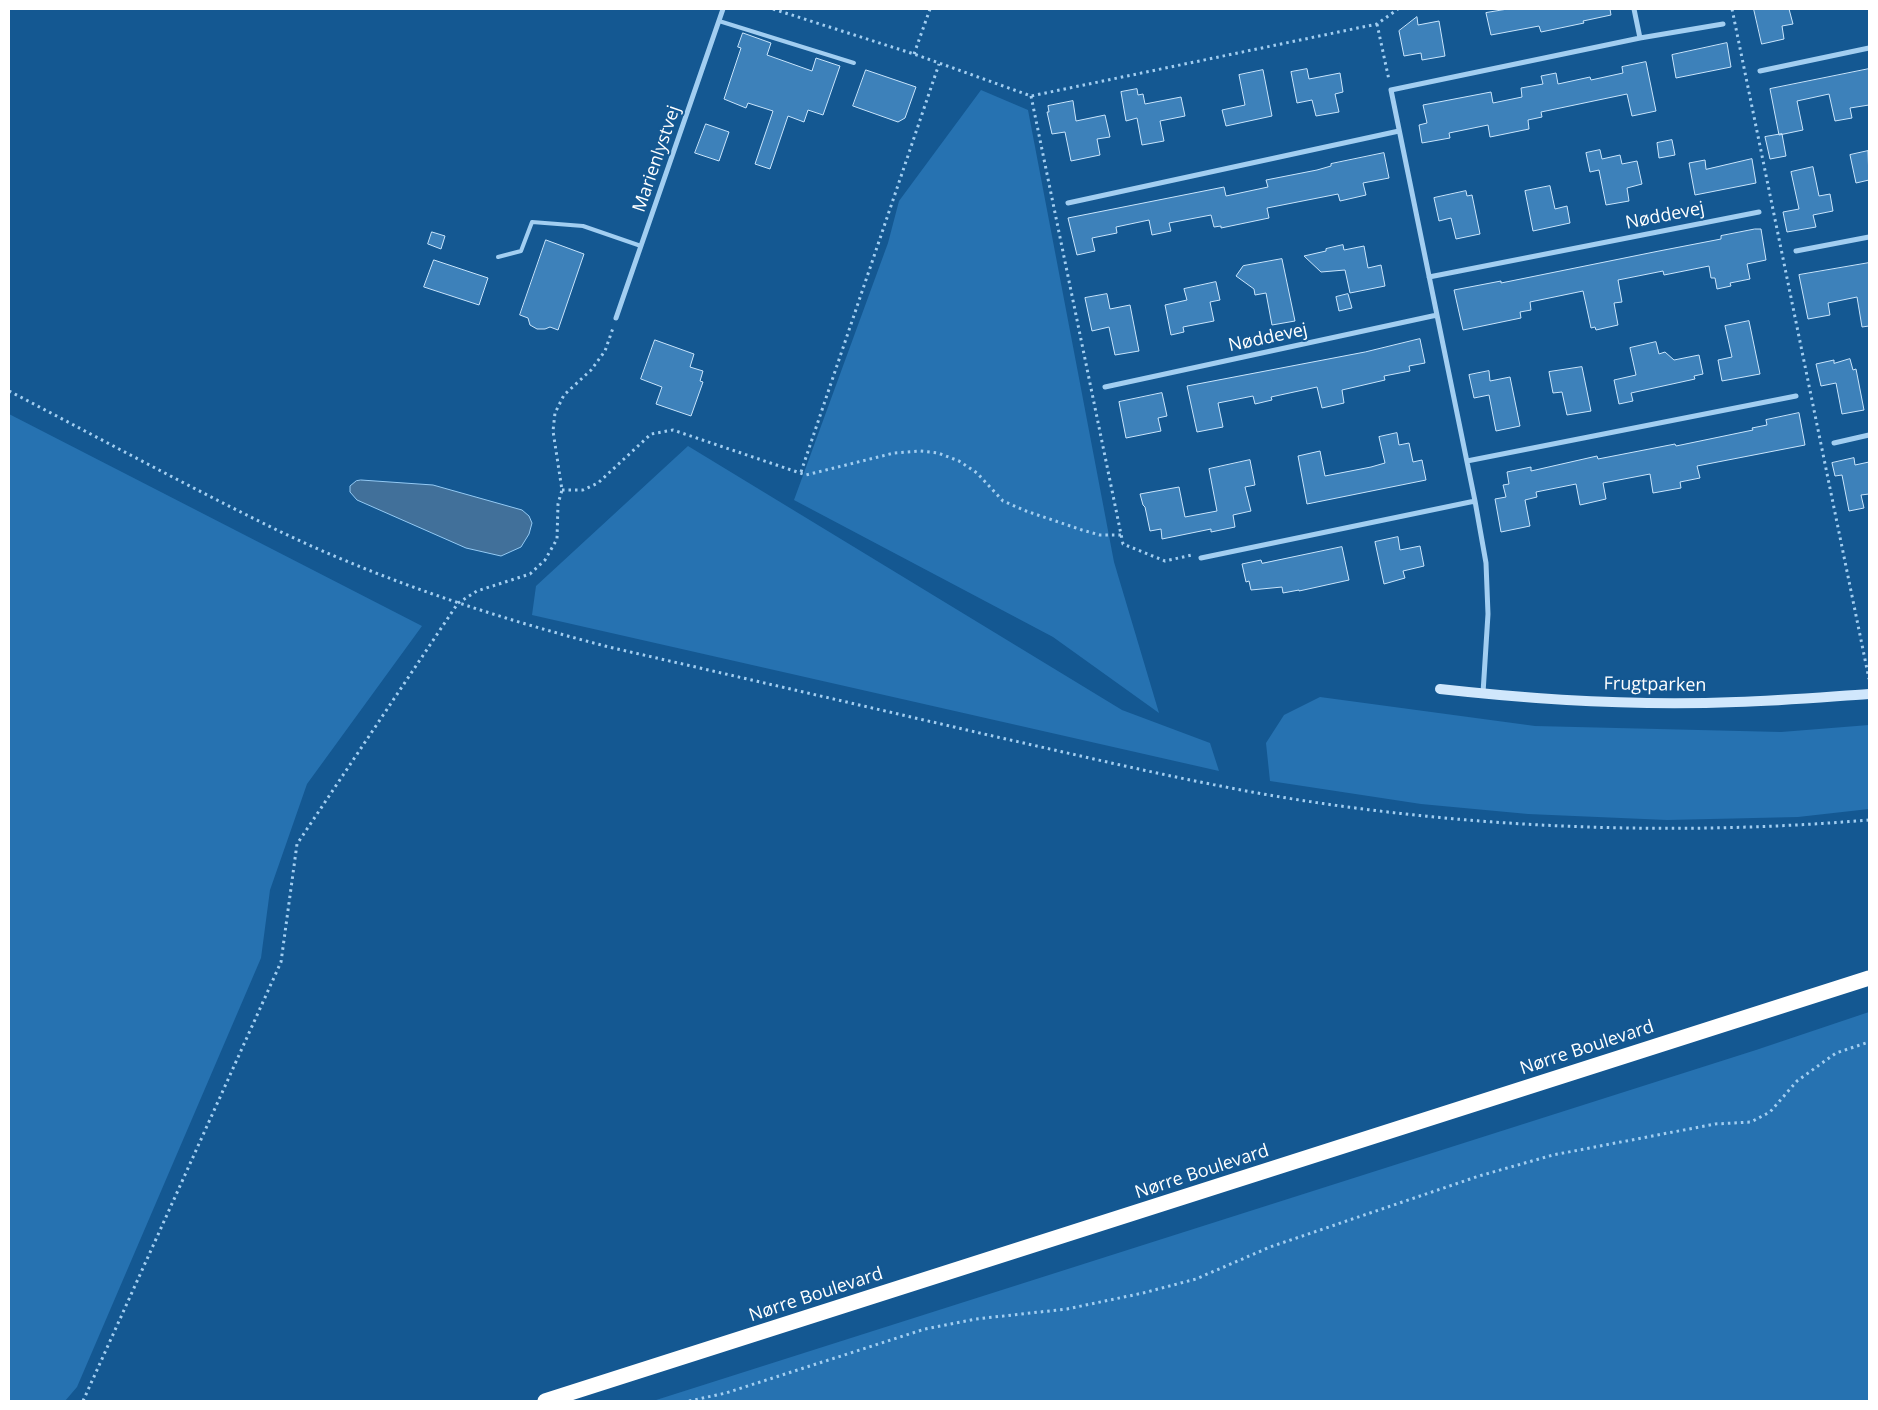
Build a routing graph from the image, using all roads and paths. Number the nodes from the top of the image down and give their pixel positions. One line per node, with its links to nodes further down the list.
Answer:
1 (724, 9): 7 (street, Marienlystvej)
2 (773, 9): 12 (path)
3 (930, 9): 12 (path)
4 (1398, 9): 8 (path)
5 (1634, 9): 10 (street)
6 (1732, 9): 40 (path)
7 (719, 21): 13 (lane); 22 (street, Marienlystvej)
8 (1377, 24): 16 (path); 17 (path)
9 (1723, 24): 10 (street)
10 (1640, 38): 16 (street)
11 (1869, 48): 15 (street)
12 (914, 54): 14 (path)
13 (854, 62)
14 (939, 64): 17 (path); 34 (path)
15 (1760, 71)
16 (1391, 90): 18 (street)
17 (1032, 96): 37 (path)
18 (1399, 131): 19 (street); 25 (street)
19 (1068, 203)
20 (1759, 212): 25 (street, Nøddevej)
21 (1869, 237): 23 (street)
22 (641, 246): 24 (lane); 27 (street, Marienlystvej)
23 (1796, 252)
24 (498, 257)
25 (1429, 276): 26 (street)
26 (1437, 315): 28 (street, Nøddevej); 33 (street)
27 (616, 318): 35 (path)
28 (1105, 387)
29 (9, 391): 39 (path)
30 (1796, 396): 33 (street)
31 (1869, 436): 32 (street)
32 (1834, 443)
33 (1467, 461): 36 (street)
34 (801, 472): 35 (path); 37 (path)
35 (562, 490): 39 (path)
36 (1475, 500): 38 (street); 42 (street)
37 (1121, 535): 38 (path)
38 (1201, 558)
39 (458, 603): 44 (path); 47 (path)
40 (1869, 679)
41 (1440, 688): 42 (street, Frugtparken)
42 (1483, 694): 43 (street, Frugtparken)
43 (1869, 694)
44 (1869, 820)
45 (1869, 978): 48 (highway, Nørre Boulevard)
46 (1869, 1042): 49 (path)
47 (83, 1401)
48 (545, 1401)
49 (689, 1401)

